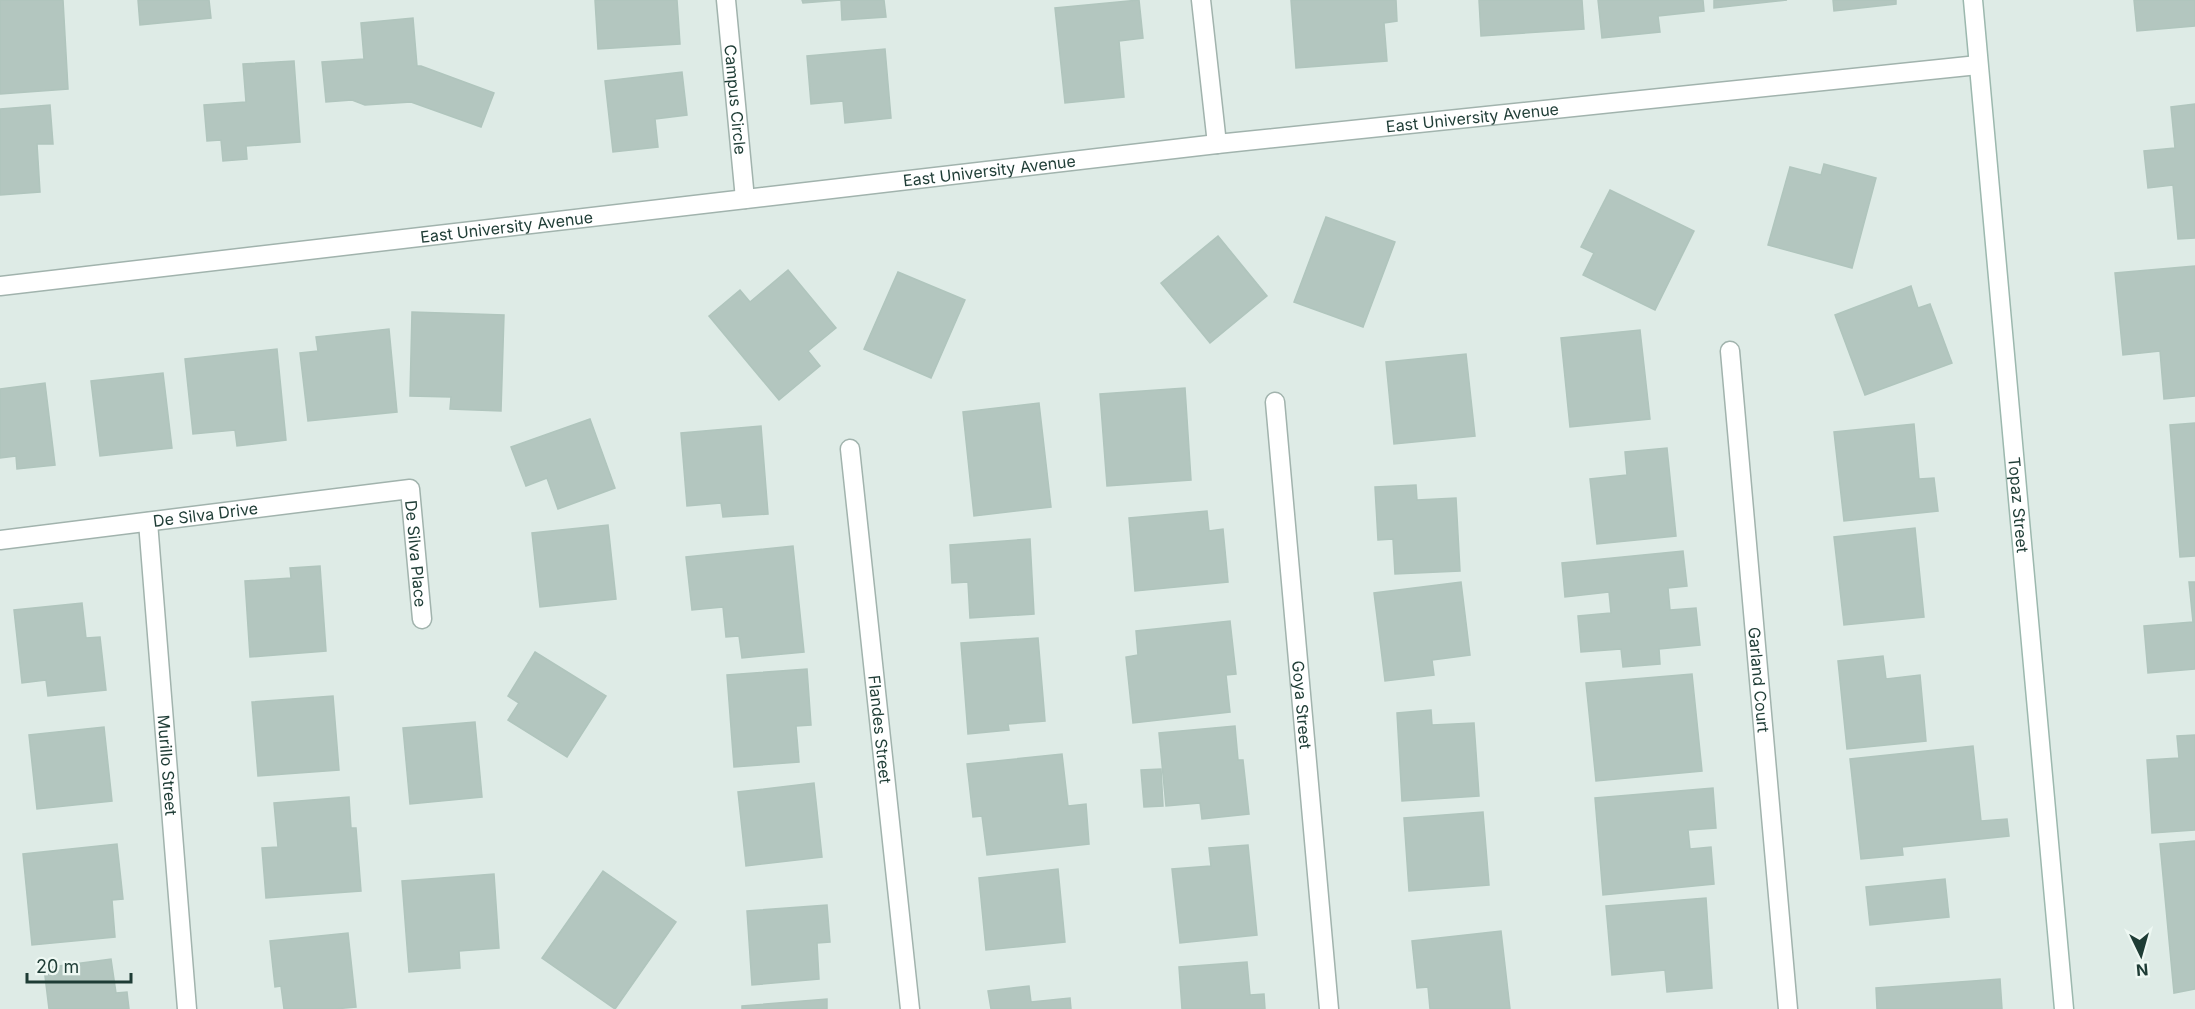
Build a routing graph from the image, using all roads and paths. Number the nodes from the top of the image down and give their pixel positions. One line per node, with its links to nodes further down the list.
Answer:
1 (726, 0): 6 (street, Campus Circle)
2 (1201, 0): 5 (street)
3 (1973, 0): 4 (street, Topaz Street)
4 (1978, 65): 5 (street, East University Avenue); 19 (street, Topaz Street)
5 (1217, 144): 6 (street, East University Avenue)
6 (745, 199): 7 (street, East University Avenue)
7 (0, 286)
8 (1730, 351): 18 (street, Garland Court)
9 (1275, 402): 17 (street, Goya Street)
10 (850, 449): 16 (street, Flandes Street)
11 (410, 489): 12 (street, De Silva Drive); 14 (street, De Silva Place)
12 (148, 522): 13 (street, De Silva Drive); 15 (street, Murillo Street)
13 (0, 540)
14 (422, 619)
15 (187, 1009)
16 (910, 1009)
17 (1329, 1009)
18 (1788, 1009)
19 (2064, 1009)

